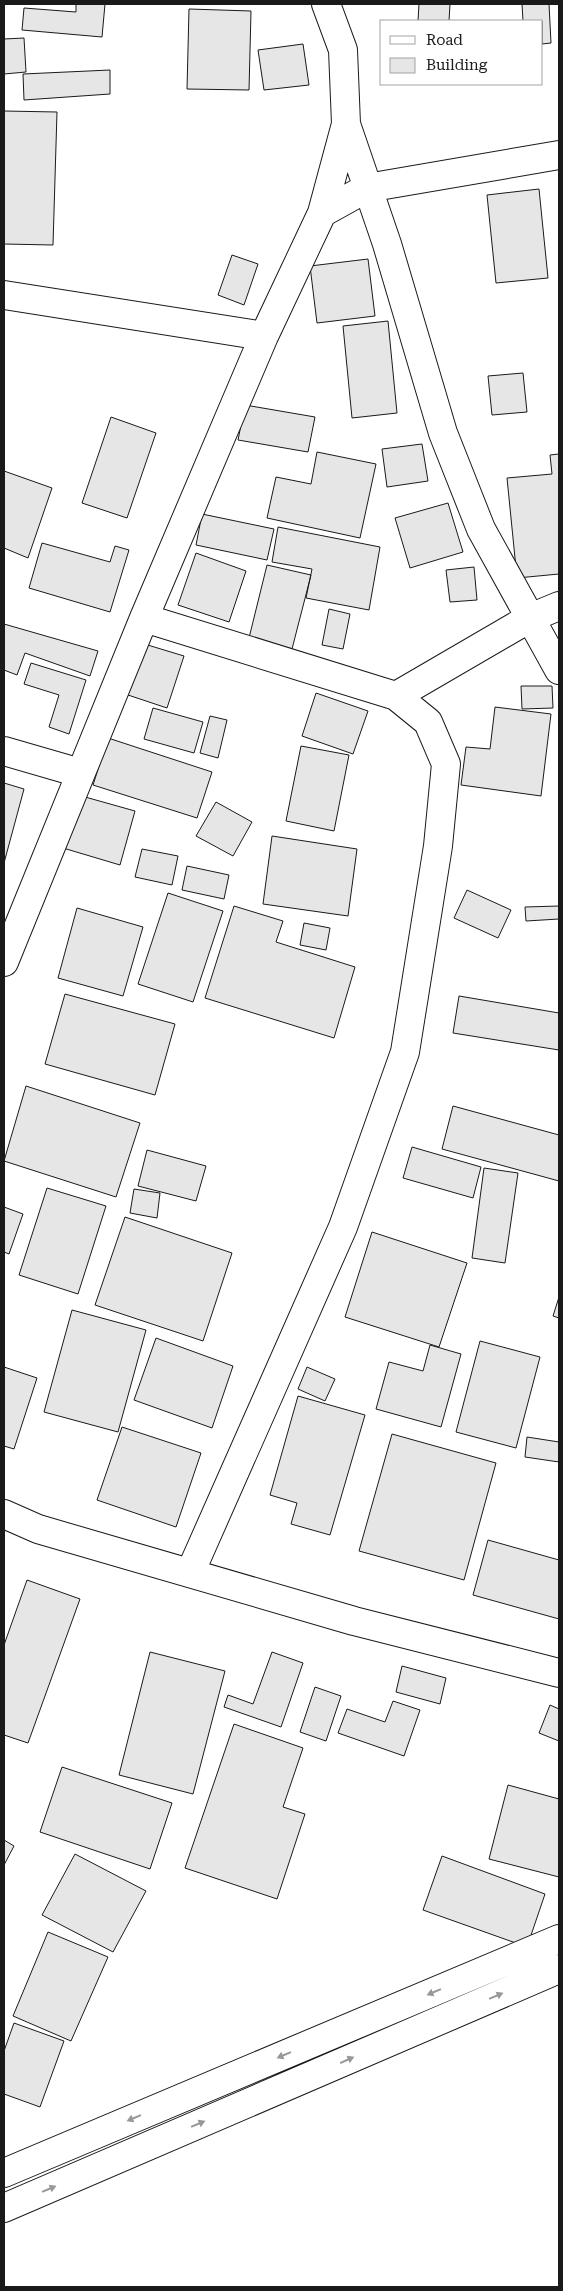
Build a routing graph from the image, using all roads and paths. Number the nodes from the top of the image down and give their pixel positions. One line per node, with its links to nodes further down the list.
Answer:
1 (326, 4): 2 (street)
2 (346, 124): 4 (street); 5 (street)
3 (559, 156): 4 (street)
4 (368, 188): 5 (street); 10 (street)
5 (322, 213): 7 (street)
6 (4, 295): 7 (street)
7 (264, 336): 9 (street)
8 (559, 606): 10 (street)
9 (144, 618): 12 (street); 14 (street)
10 (530, 618): 11 (street); 12 (street)
11 (559, 670)
12 (396, 696): 17 (street)
13 (4, 751): 14 (street)
14 (80, 773): 15 (street)
15 (4, 962)
16 (4, 1514): 17 (street)
17 (190, 1573): 18 (street)
18 (559, 1673)
19 (559, 1939): 21 (street, one-way to 21)
20 (559, 1969): 22 (street, one-way to 20)
21 (4, 2172)
22 (4, 2208)

